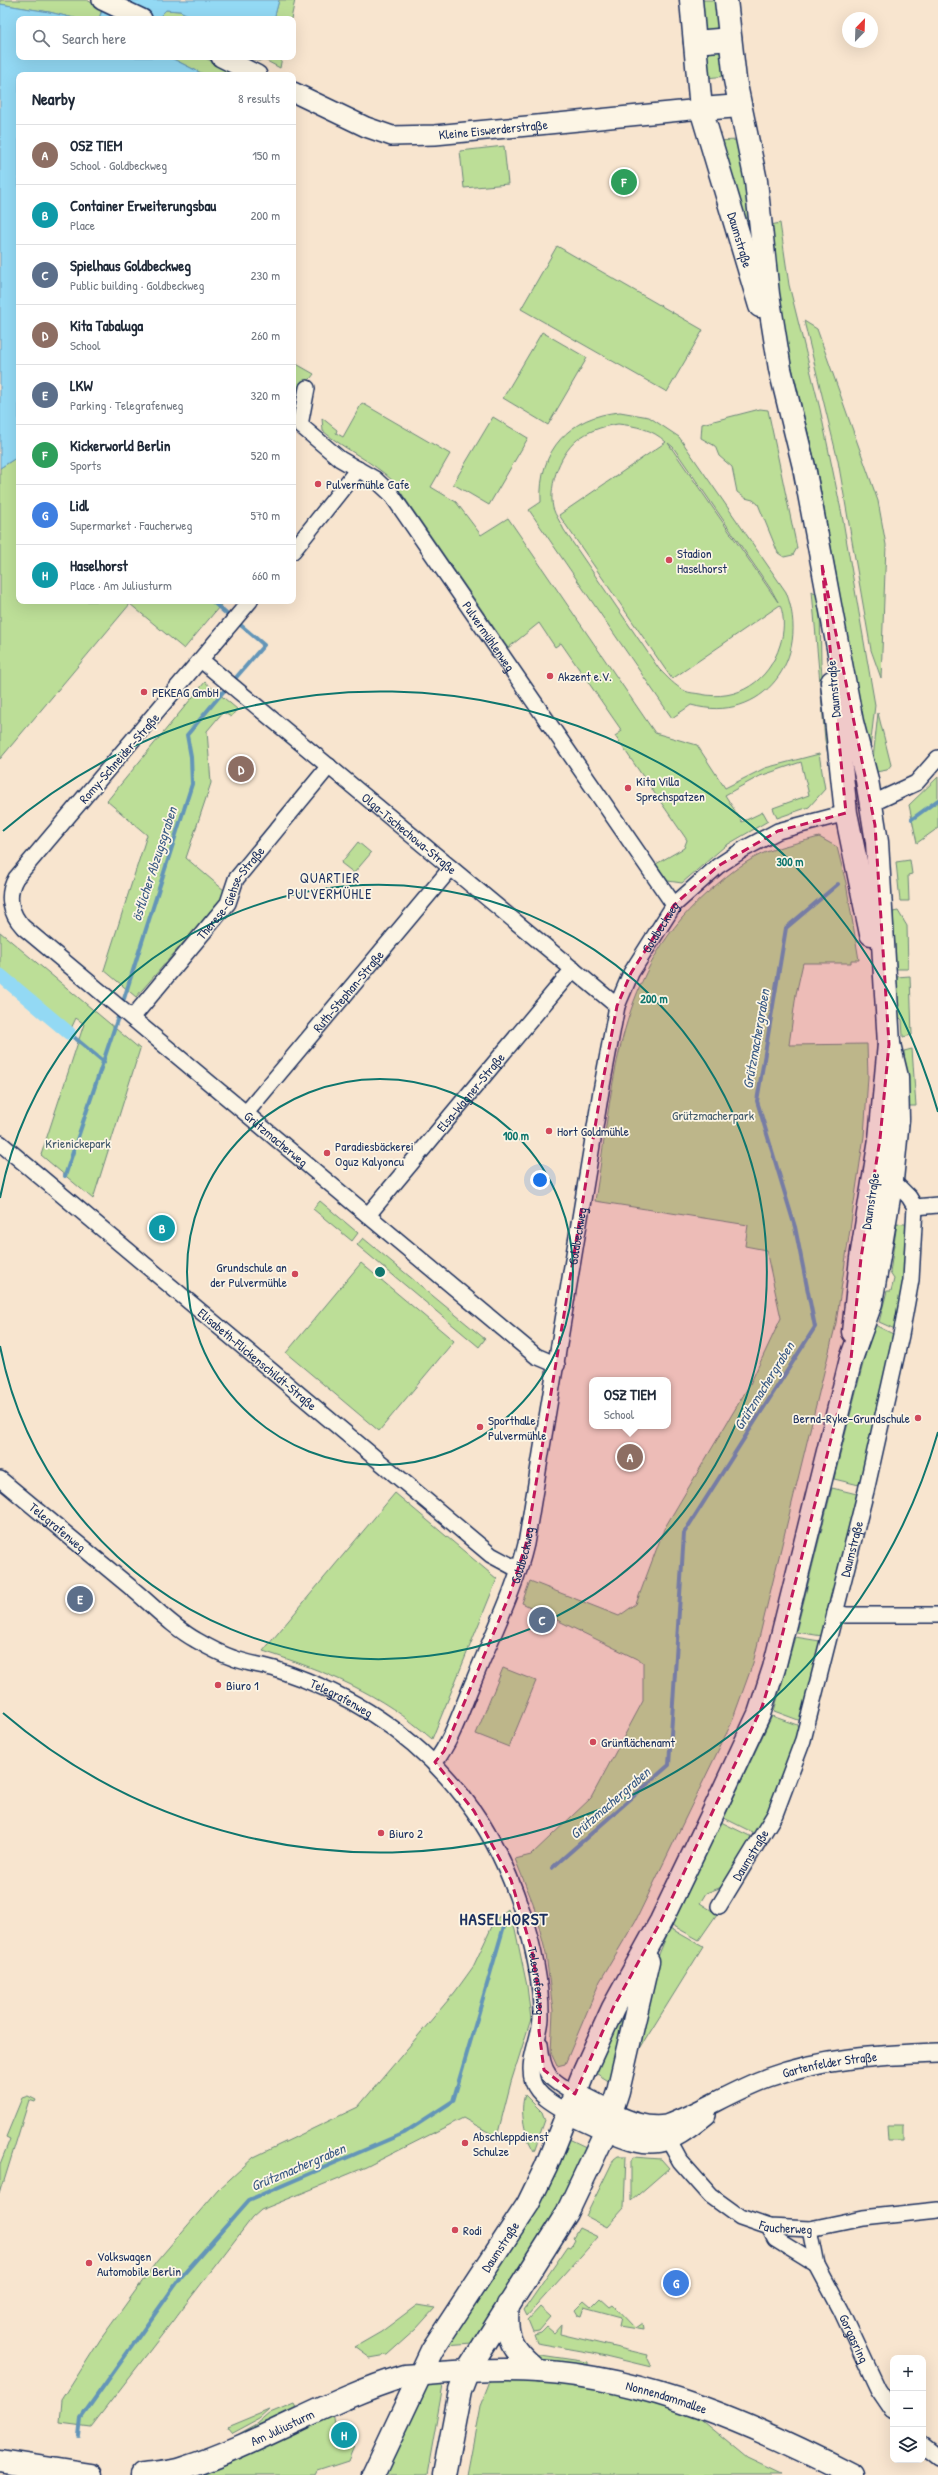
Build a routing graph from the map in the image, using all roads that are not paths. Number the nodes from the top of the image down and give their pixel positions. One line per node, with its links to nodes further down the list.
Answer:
1 (102, 0): 4 (street)
2 (691, 0): 6 (main road, Daumstraße)
3 (726, 0): 5 (main road, Daumstraße)
4 (136, 16)
5 (730, 39): 6 (main road); 10 (main road, Daumstraße)
6 (695, 42): 11 (main road, Daumstraße)
7 (227, 60): 8 (street)
8 (251, 72)
9 (296, 93): 11 (street, Kleine Eiswerderstraße)
10 (740, 106): 11 (main road); 12 (main road, Daumstraße)
11 (701, 109): 12 (main road, Daumstraße)
12 (780, 369): 16 (main road, Daumstraße)
13 (307, 388): 14 (street, Pulvermühlenweg)
14 (358, 469): 15 (street); 25 (street, Pulvermühlenweg)
15 (296, 547)
16 (822, 565): 21 (main road, Daumstraße); 22 (main road, Daumstraße)
17 (247, 605): 18 (street, Romy-Schneider-Straße)
18 (201, 660): 20 (street, Olga-Tschechowa-Straße); 24 (street, Romy-Schneider-Straße)
19 (938, 758): 21 (street)
20 (329, 766): 23 (street, Olga-Tschechowa-Straße); 29 (street, Therese-Giehse-Straße)
21 (871, 804): 22 (main road); 28 (main road, Daumstraße)
22 (846, 813): 25 (street, Goldbeckweg); 28 (main road, Daumstraße)
23 (451, 868): 26 (street, Olga-Tschechowa-Straße); 31 (street, Ruth-Stephan-Straße)
24 (10, 900): 29 (street, Grützmacherweg)
25 (674, 905): 27 (street, Goldbeckweg)
26 (572, 969): 27 (street, Olga-Tschechowa-Straße); 36 (street, Elsa-Wagner-Straße)
27 (616, 1006): 38 (street, Goldbeckweg)
28 (887, 1006): 30 (main road, Daumstraße)
29 (128, 1015): 31 (street, Grützmacherweg)
30 (889, 1044): 33 (main road, Daumstraße); 37 (main road, Daumstraße)
31 (246, 1113): 36 (street, Grützmacherweg)
32 (0, 1143): 40 (street, Elisabeth-Flickenschildt-Straße)
33 (892, 1180): 35 (street, Daumstraße); 37 (main road, Daumstraße)
34 (938, 1205): 35 (street)
35 (915, 1207): 41 (street, Daumstraße)
36 (368, 1215): 38 (street, Grützmacherweg)
37 (851, 1359): 45 (main road, Daumstraße)
38 (556, 1364): 40 (street, Goldbeckweg)
39 (0, 1479): 43 (street, Telegrafenweg)
40 (519, 1570): 43 (street, Goldbeckweg)
41 (835, 1613): 42 (street); 44 (street, Daumstraße)
42 (938, 1615)
43 (435, 1762): 48 (street, Telegrafenweg)
44 (719, 1906)
45 (656, 1929): 48 (main road, Daumstraße); 49 (main road, Daumstraße)
46 (938, 2053): 47 (street, Gartenfelder Straße)
47 (727, 2097): 49 (street, Gartenfelder Straße); 50 (street, Gartenfelder Straße)
48 (571, 2103): 49 (main road); 58 (main road, Daumstraße)
49 (609, 2121): 50 (street, Gartenfelder Straße); 55 (main road, Daumstraße)
50 (669, 2141): 52 (street, Faucherweg)
51 (938, 2210): 53 (street, Faucherweg)
52 (769, 2227): 53 (street, Faucherweg); 54 (street)
53 (810, 2229): 54 (street, Gorgasring)
54 (817, 2265): 59 (street, Gorgasring)
55 (508, 2304): 56 (main road, Daumstraße); 57 (main road)
56 (468, 2370): 57 (main road, Nonnendammallee); 58 (main road, Am Juliusturm); 66 (main road, Daumstraße)
57 (538, 2371): 67 (main road, Nonnendammallee)
58 (420, 2374): 64 (main road, Am Juliusturm); 65 (main road, Daumstraße)
59 (890, 2406)
60 (926, 2447): 61 (street)
61 (938, 2457)
62 (0, 2461): 63 (main road)
63 (91, 2475)
64 (142, 2475)
65 (373, 2475)
66 (444, 2475)
67 (852, 2475)

